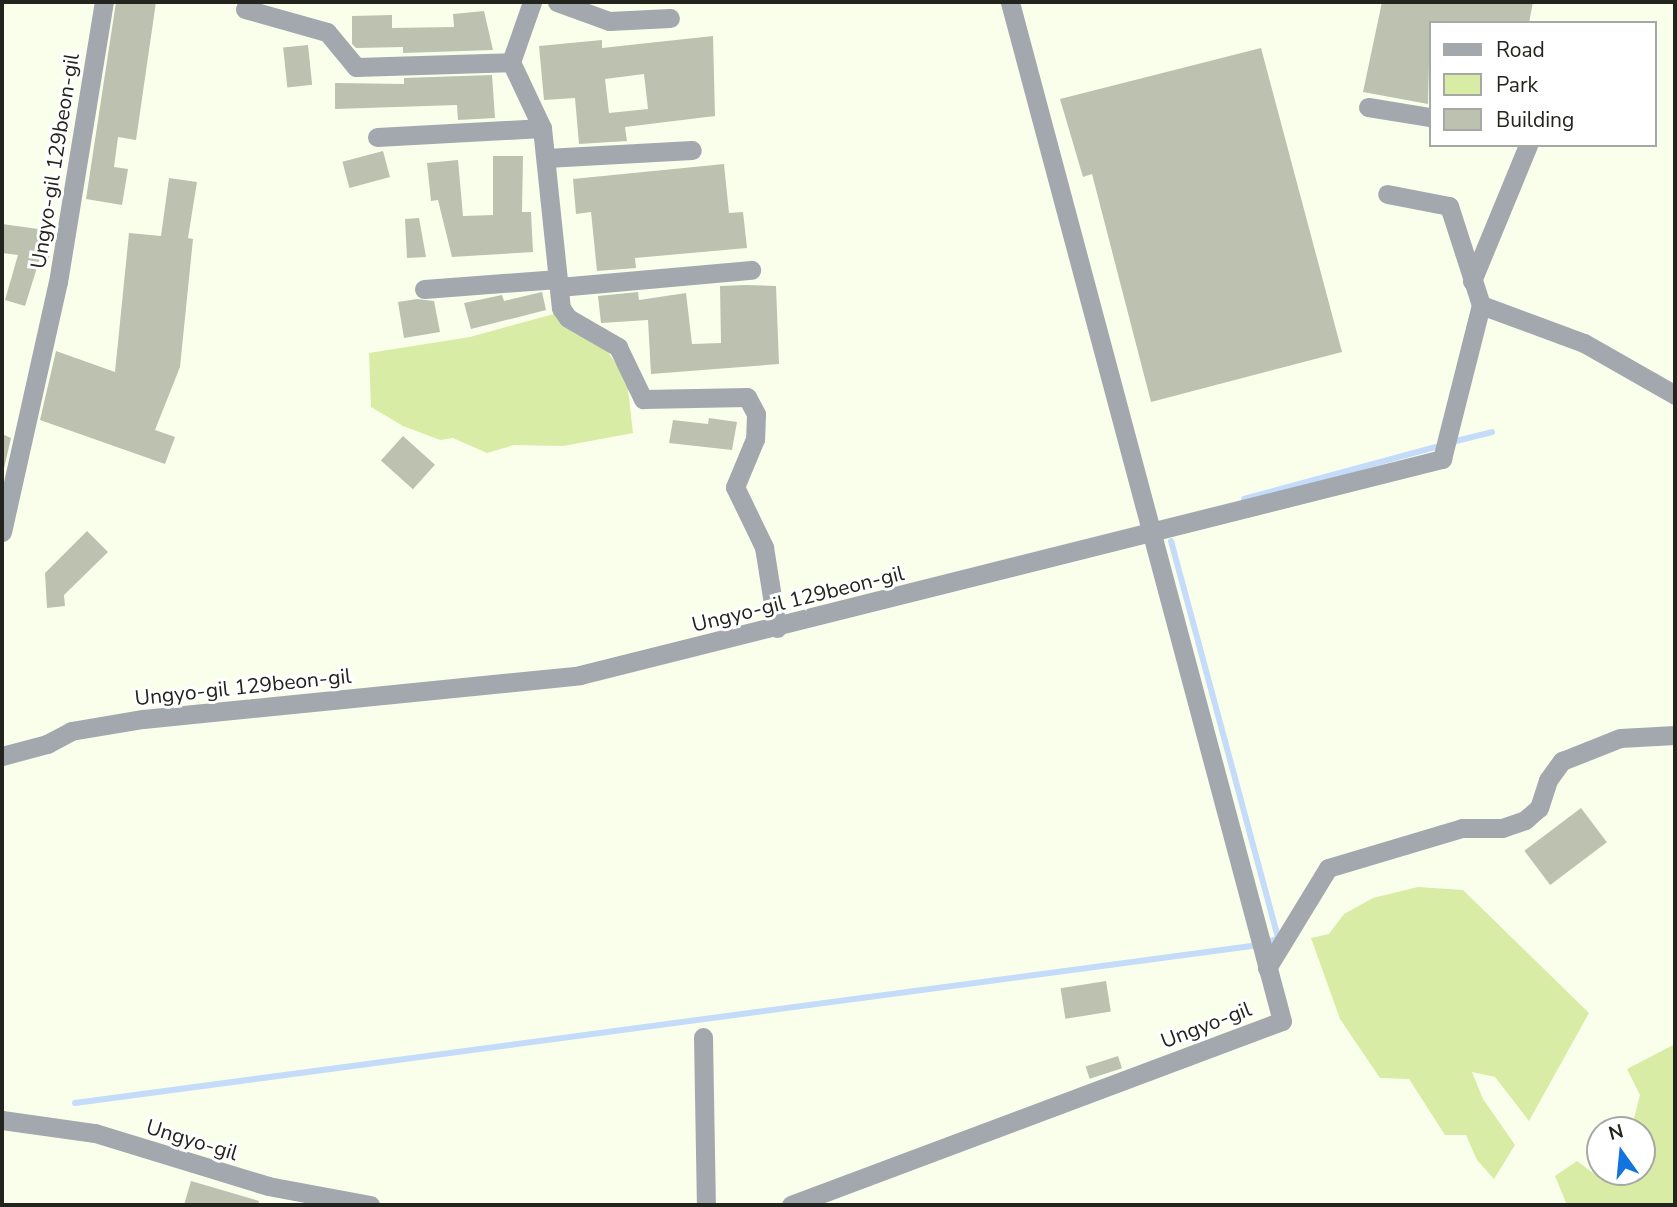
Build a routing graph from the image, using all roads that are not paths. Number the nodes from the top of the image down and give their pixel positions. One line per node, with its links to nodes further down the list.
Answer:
1 (104, 2): 22 (street, Ungyo-gil 129beon-gil)
2 (532, 2): 7 (street)
3 (557, 2): 6 (street)
4 (1010, 2): 23 (street, Ungyo-gil)
5 (245, 9): 7 (street)
6 (670, 18)
7 (511, 62): 10 (street)
8 (1368, 107): 9 (street)
9 (1428, 117)
10 (542, 128): 11 (street); 14 (street)
11 (377, 137)
12 (1527, 147): 17 (street)
13 (692, 150): 14 (street)
14 (545, 158): 18 (street)
15 (1387, 194): 17 (street)
16 (751, 270): 18 (street)
17 (1472, 281): 20 (street)
18 (559, 283): 19 (street); 24 (street)
19 (424, 289)
20 (1481, 305): 21 (street); 23 (street, Ungyo-gil 129beon-gil)
21 (1675, 395)
22 (2, 532)
23 (1154, 532): 24 (street, Ungyo-gil 129beon-gil); 27 (street, Ungyo-gil)
24 (777, 628): 26 (street, Ungyo-gil 129beon-gil)
25 (1675, 735): 27 (street)
26 (2, 756)
27 (1268, 968): 32 (street, Ungyo-gil)
28 (703, 1037): 31 (street)
29 (2, 1120): 30 (street, Ungyo-gil)
30 (370, 1205)
31 (706, 1205)
32 (791, 1205)

